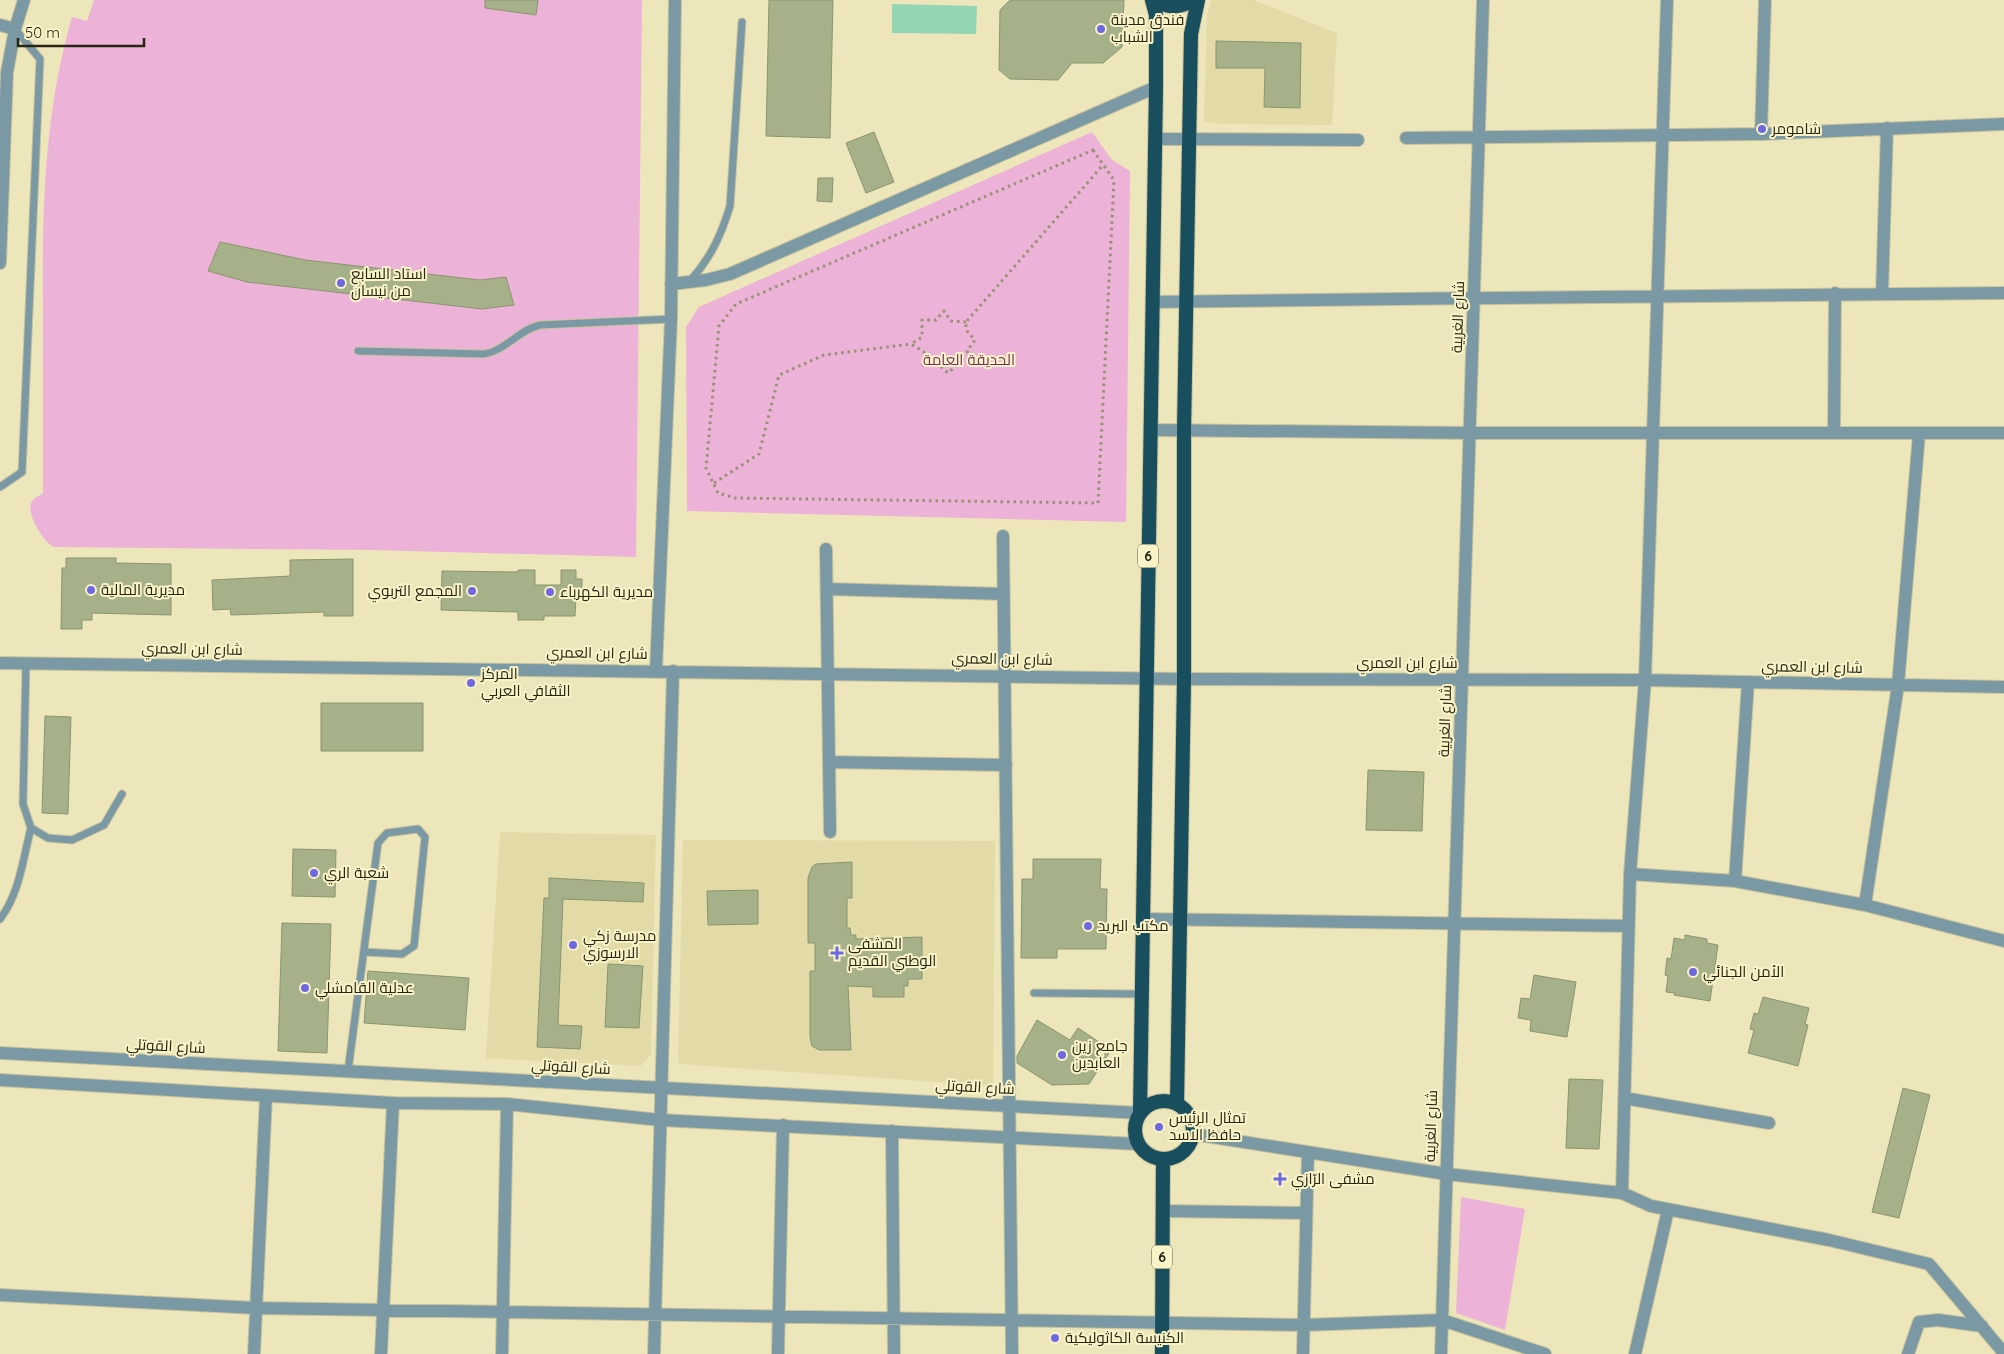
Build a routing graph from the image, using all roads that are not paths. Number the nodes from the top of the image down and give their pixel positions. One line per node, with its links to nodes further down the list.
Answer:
1 (24, 0): 11 (street)
2 (675, 0): 24 (street)
3 (1154, 0): 4 (highway, 6); 12 (highway, 6)
4 (1192, 0)
5 (1198, 0): 20 (highway)
6 (1483, 0): 18 (street, شارع الغربية)
7 (1667, 0): 16 (street)
8 (1765, 0): 15 (street)
9 (742, 22): 23 (lane)
10 (0, 25): 11 (street)
11 (15, 29): 22 (street); 41 (lane)
12 (1156, 87): 19 (highway, 6); 23 (street)
13 (2004, 124): 14 (street)
14 (1887, 128): 15 (street); 27 (street)
15 (1761, 134): 16 (street)
16 (1662, 136): 18 (street); 28 (street)
17 (1406, 138): 18 (street)
18 (1480, 138): 29 (street, شارع الغربية)
19 (1155, 139): 20 (street); 30 (highway, 6)
20 (1190, 139): 21 (street); 31 (highway)
21 (1358, 140)
22 (0, 262)
23 (688, 282): 24 (street)
24 (671, 284): 32 (street)
25 (1835, 293): 27 (street); 28 (street); 37 (street)
26 (2004, 293): 27 (street)
27 (1882, 294)
28 (1657, 297): 29 (street); 39 (street)
29 (1475, 299): 31 (street); 36 (street, شارع الغربية)
30 (1152, 302): 31 (street); 34 (highway, 6)
31 (1186, 302): 35 (highway)
32 (671, 319): 33 (lane); 48 (street)
33 (358, 351)
34 (1150, 430): 35 (street); 52 (highway, 6)
35 (1184, 431): 36 (street); 53 (highway)
36 (1471, 433): 39 (street); 54 (street, شارع الغربية)
37 (1834, 433): 39 (street); 40 (street)
38 (2004, 433): 40 (street)
39 (1653, 434): 55 (street)
40 (1919, 434): 57 (street)
41 (0, 487)
42 (1003, 536): 45 (street)
43 (826, 549): 44 (street)
44 (827, 589): 45 (street); 50 (street)
45 (1004, 594): 51 (street)
46 (0, 663): 47 (street, شارع ابن العمري)
47 (26, 663): 48 (street, شارع ابن العمري); 62 (lane)
48 (656, 670): 49 (street, شارع ابن العمري)
49 (673, 671): 50 (street, شارع ابن العمري); 79 (street)
50 (828, 674): 51 (street, شارع ابن العمري); 59 (street)
51 (1005, 675): 52 (street, شارع ابن العمري); 60 (street)
52 (1146, 677): 53 (street, شارع ابن العمري); 68 (highway, 6)
53 (1184, 679): 54 (street, شارع ابن العمري); 69 (highway)
54 (1463, 679): 55 (street, شارع ابن العمري); 70 (street, شارع الغربية)
55 (1645, 680): 56 (street, شارع ابن العمري); 64 (street)
56 (1748, 682): 57 (street, شارع ابن العمري); 65 (street)
57 (1898, 686): 58 (street, شارع ابن العمري); 66 (street)
58 (2004, 687)
59 (829, 762): 60 (street); 63 (street)
60 (1006, 765): 85 (street)
61 (122, 794): 62 (lane)
62 (31, 828): 67 (lane)
63 (830, 832)
64 (1630, 874): 65 (street); 71 (street)
65 (1735, 881): 66 (street)
66 (1865, 906): 72 (street)
67 (0, 918)
68 (1142, 919): 69 (street); 75 (highway, 6)
69 (1179, 920): 70 (street); 84 (highway)
70 (1454, 924): 71 (street); 96 (street, شارع الغربية)
71 (1629, 926): 81 (street)
72 (2004, 941)
73 (364, 952): 73 (lane); 77 (lane)
74 (1034, 993): 75 (lane)
75 (1142, 994): 86 (highway, 6)
76 (0, 1053): 77 (street, شارع القوتلي)
77 (348, 1071): 79 (street, شارع القوتلي)
78 (0, 1080): 80 (street)
79 (660, 1088): 85 (street, شارع القوتلي); 87 (street)
80 (266, 1096): 82 (street); 102 (street)
81 (1624, 1098): 88 (street); 97 (street)
82 (393, 1103): 83 (street); 103 (street)
83 (507, 1104): 87 (street); 104 (street)
84 (1177, 1104): 86 (highway); 91 (highway)
85 (1010, 1105): 86 (street, شارع القوتلي); 92 (street)
86 (1140, 1113): 93 (highway)
87 (660, 1120): 89 (street); 105 (street)
88 (1769, 1123)
89 (783, 1125): 90 (street); 106 (street)
90 (892, 1131): 92 (street); 107 (street)
91 (1193, 1134): 94 (street); 95 (highway)
92 (1010, 1136): 93 (street); 109 (street)
93 (1138, 1144): 95 (highway)
94 (1308, 1152): 96 (street); 100 (street)
95 (1163, 1160): 99 (highway, 6)
96 (1446, 1174): 97 (street); 108 (street, شارع الغربية)
97 (1622, 1192): 98 (street)
98 (1668, 1210): 112 (street); 125 (street)
99 (1163, 1211): 100 (street); 110 (highway, 6)
100 (1306, 1213): 111 (street)
101 (0, 1295): 102 (street)
102 (256, 1308): 103 (street); 114 (street)
103 (382, 1310): 104 (street); 115 (street)
104 (503, 1312): 105 (street); 116 (street)
105 (655, 1315): 106 (street); 117 (street)
106 (779, 1317): 107 (street); 118 (street)
107 (894, 1319): 109 (street); 119 (street)
108 (1442, 1320): 111 (street); 123 (street, شارع الغربية); 124 (street)
109 (1012, 1321): 110 (street); 120 (street)
110 (1162, 1323): 111 (street); 121 (highway, 6)
111 (1304, 1325): 122 (street)
112 (1982, 1326): 113 (street); 126 (street)
113 (2004, 1353)
114 (254, 1354)
115 (381, 1354)
116 (502, 1354)
117 (654, 1354)
118 (778, 1354)
119 (894, 1354)
120 (1012, 1354)
121 (1162, 1354)
122 (1303, 1354)
123 (1441, 1354)
124 (1545, 1354)
125 (1635, 1354)
126 (1908, 1354)

